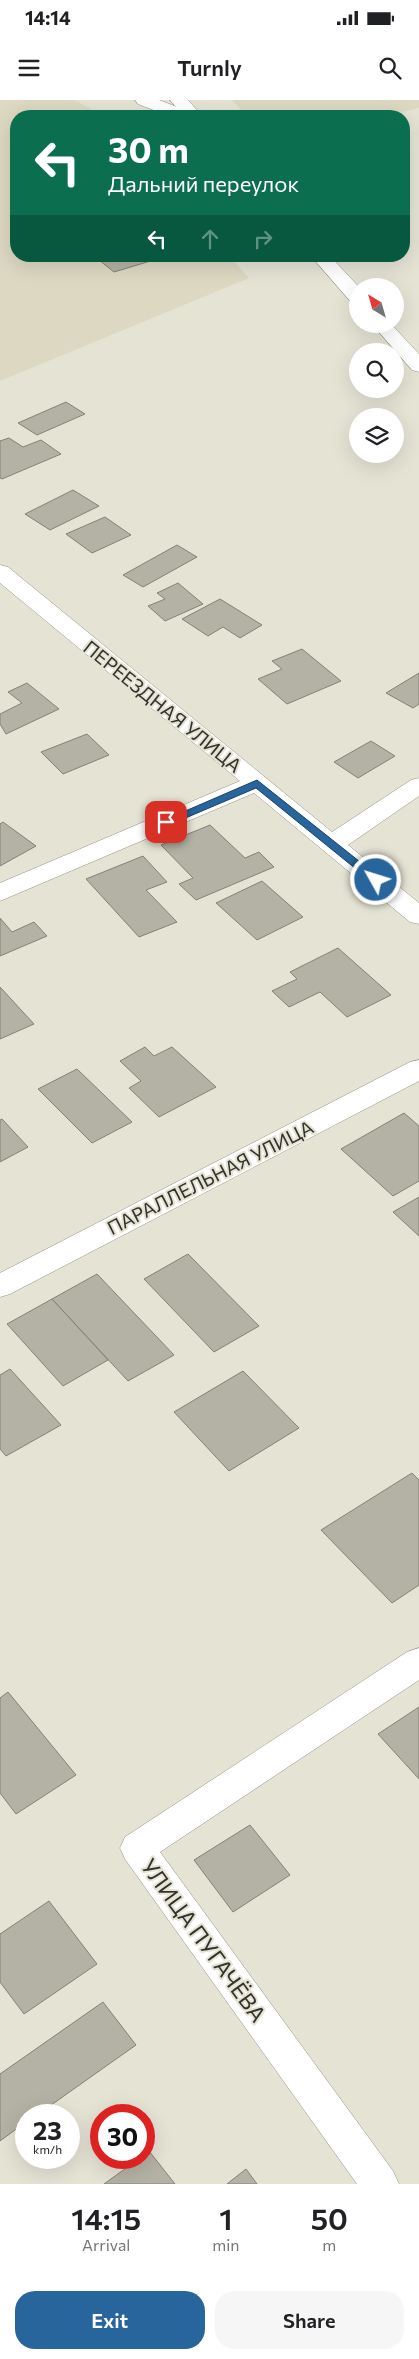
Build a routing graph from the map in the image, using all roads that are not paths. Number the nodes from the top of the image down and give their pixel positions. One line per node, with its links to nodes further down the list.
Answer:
1 (144, 100): 3 (street)
2 (179, 100): 4 (street)
3 (169, 110)
4 (188, 110)
5 (325, 262): 6 (street)
6 (349, 288)
7 (389, 333): 8 (street)
8 (419, 366)
9 (0, 572): 10 (street, ПЕРЕЕЗДНАЯ УЛИЦА)
10 (257, 783): 12 (street, ПЕРЕЕЗДНАЯ УЛИЦА); 13 (street)
11 (419, 785): 12 (street)
12 (332, 844): 14 (street, ПЕРЕЕЗДНАЯ УЛИЦА)
13 (0, 892)
14 (419, 916)
15 (419, 1069): 16 (street, ПАРАЛЛЕЛЬНАЯ УЛИЦА)
16 (0, 1286)
17 (419, 1662): 18 (street, УЛИЦА ПУГАЧЁВА)
18 (380, 2184)

